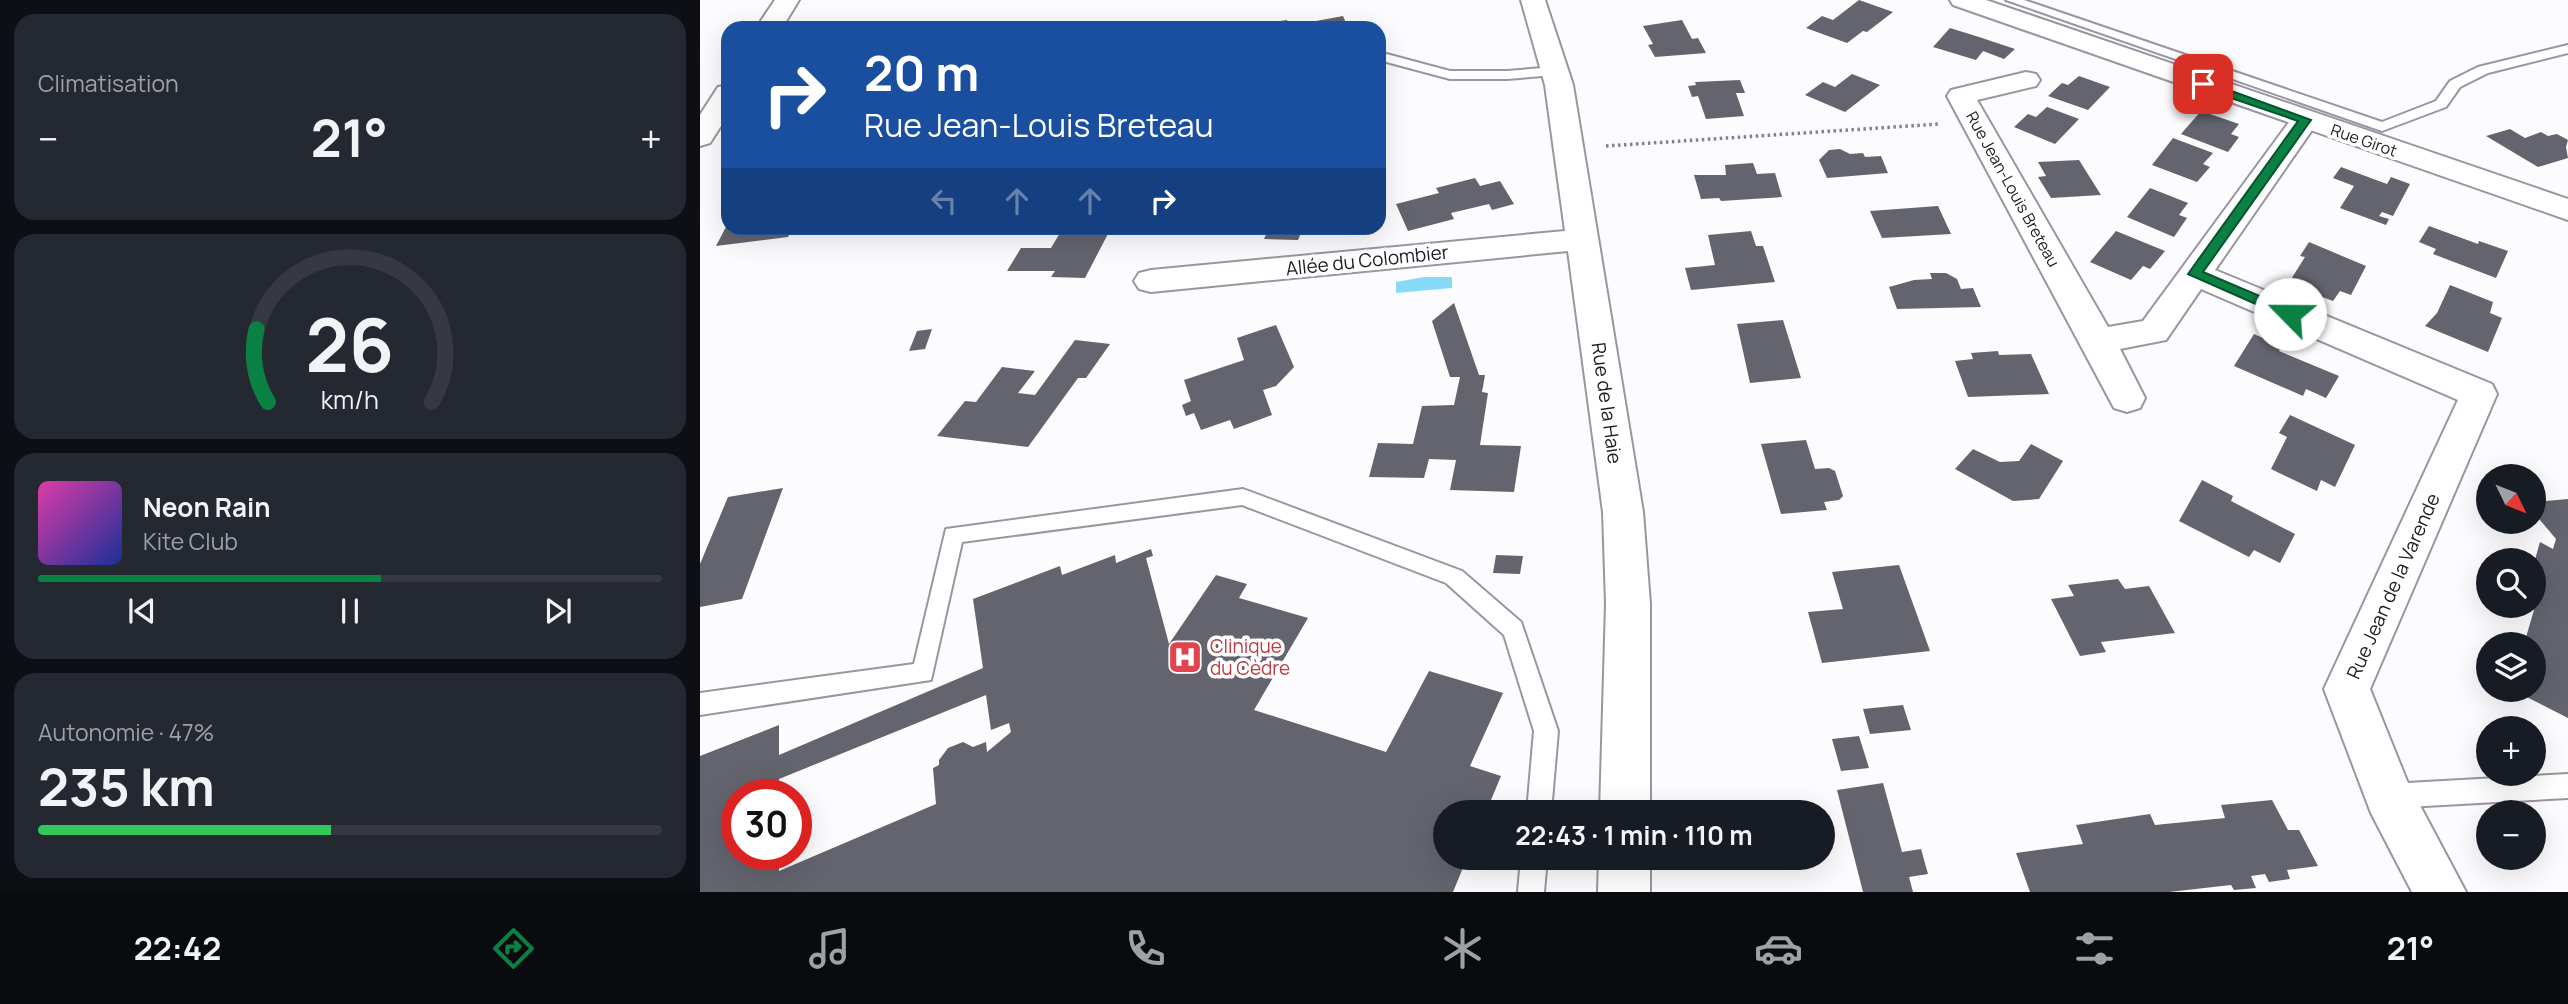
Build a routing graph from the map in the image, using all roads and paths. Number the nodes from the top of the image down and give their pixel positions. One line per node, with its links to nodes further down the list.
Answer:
1 (787, 0): 5 (street)
2 (1533, 0): 8 (street, Rue de la Haie)
3 (1962, 0): 11 (street, Rue Girot)
4 (2012, 0): 6 (lane)
5 (774, 21)
6 (2568, 49)
7 (1386, 58): 8 (lane)
8 (1554, 71): 14 (street, Rue de la Haie)
9 (2026, 80): 12 (street, Rue Jean-Louis Breteau)
10 (716, 103): 13 (street)
11 (2305, 120): 15 (street, Rue Girot); 17 (street)
12 (1975, 122): 14 (path); 19 (street, Rue Jean-Louis Breteau)
13 (700, 137)
14 (1567, 149): 16 (street, Rue de la Haie)
15 (2568, 209)
16 (1583, 239): 18 (street, Allée du Colombier); 25 (street, Rue de la Haie)
17 (2195, 274): 19 (street); 23 (street, Rue Jean de la Varende)
18 (1151, 281)
19 (2098, 341): 20 (street, Rue Jean-Louis Breteau)
20 (2127, 398)
21 (700, 704): 24 (lane)
22 (2568, 786): 23 (lane)
23 (2388, 796): 30 (street, Rue Jean de la Varende)
24 (1540, 800)
25 (1625, 800)
26 (1533, 870): 28 (lane)
27 (1625, 870): 29 (street)
28 (1531, 892)
29 (1624, 892)
30 (2440, 892)

